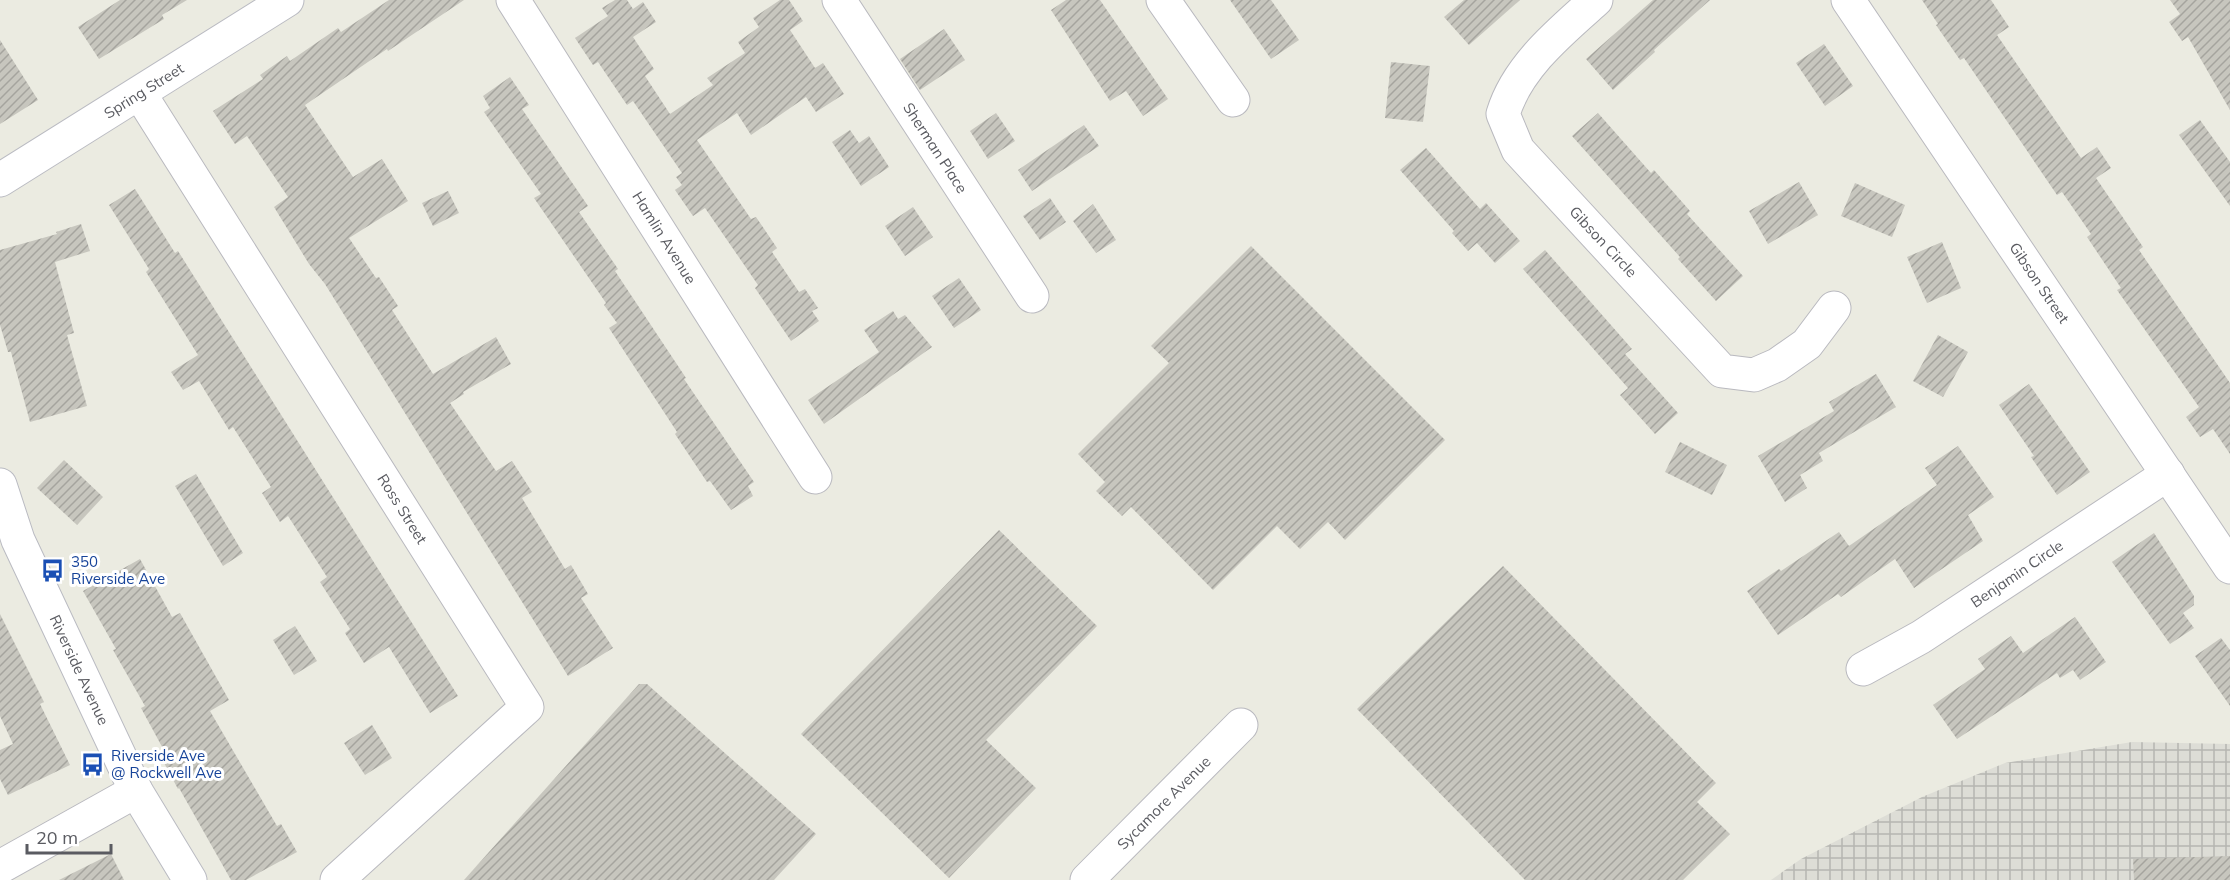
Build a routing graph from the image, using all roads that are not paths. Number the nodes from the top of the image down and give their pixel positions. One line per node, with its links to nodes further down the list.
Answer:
1 (287, 0): 7 (street, Spring Street)
2 (513, 0): 13 (street, Hamlin Avenue)
3 (839, 0): 10 (street, Sherman Place)
4 (1163, 0): 8 (street)
5 (1596, 0): 11 (street, Gibson Circle)
6 (1848, 0): 12 (street, Gibson Street)
7 (140, 94): 9 (street, Spring Street); 22 (street, Ross Street)
8 (1233, 100)
9 (0, 180)
10 (1032, 296)
11 (1834, 308)
12 (2168, 474): 16 (street, Gibson Street); 17 (street, Benjamin Circle)
13 (815, 477)
14 (0, 485): 15 (street, Riverside Avenue)
15 (9, 545): 19 (street, Riverside Avenue)
16 (2230, 567)
17 (1863, 669)
18 (1241, 726): 23 (street, Sycamore Avenue)
19 (136, 791): 20 (street); 21 (street, Riverside Avenue)
20 (0, 867)
21 (190, 880)
22 (337, 880)
23 (1087, 880)

